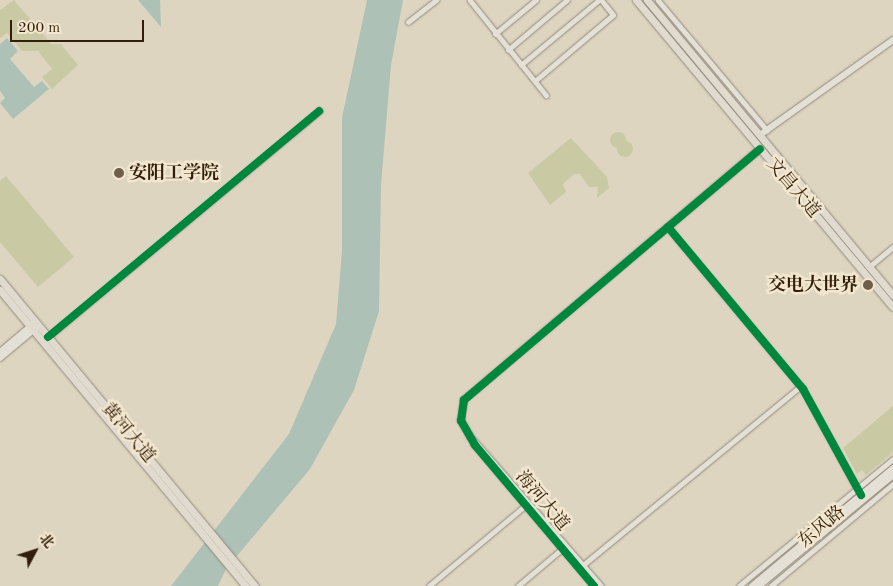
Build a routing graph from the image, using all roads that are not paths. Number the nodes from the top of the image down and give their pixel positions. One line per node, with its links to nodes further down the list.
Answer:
1 (436, 0): 9 (street)
2 (470, 0): 10 (street)
3 (536, 0): 10 (street)
4 (567, 0): 12 (street)
5 (600, 0): 13 (street); 14 (street)
6 (636, 0): 19 (main road, 文昌大道)
7 (647, 0): 18 (main road, 文昌大道)
8 (658, 0): 17 (street)
9 (408, 22)
10 (495, 34): 12 (street)
11 (893, 40): 17 (street)
12 (508, 50): 13 (street)
13 (521, 65): 14 (street)
14 (535, 81): 15 (street)
15 (546, 95)
16 (319, 111): 28 (street)
17 (767, 130): 18 (street)
18 (760, 135): 22 (main road, 文昌大道)
19 (760, 149): 20 (street); 26 (main road, 文昌大道)
20 (668, 227): 31 (street); 32 (street)
21 (893, 247): 22 (street)
22 (870, 266): 25 (main road, 文昌大道)
23 (0, 279): 27 (main road, 黄河大道)
24 (0, 290): 27 (main road, 黄河大道)
25 (893, 295)
26 (893, 307)
27 (34, 326): 28 (main road, 黄河大道); 29 (main road); 30 (main road); 39 (main road, 黄河大道)
28 (48, 337): 39 (main road, 黄河大道)
29 (0, 352)
30 (0, 358)
31 (801, 386): 37 (street); 41 (street)
32 (468, 434): 38 (street, 海河大道); 41 (street, 海河大道)
33 (893, 458): 37 (street)
34 (893, 468): 37 (main road, 东风路)
35 (893, 475): 51 (main road, 东风路)
36 (893, 484): 52 (street)
37 (860, 492): 49 (street); 50 (main road, 东风路)
38 (526, 505): 40 (street, 海河大道); 45 (street)
39 (208, 535): 42 (main road, 黄河大道)
40 (562, 549): 46 (street); 47 (street, 海河大道)
41 (583, 565): 48 (street, 海河大道)
42 (235, 567): 43 (main road, 黄河大道); 44 (main road, 黄河大道)
43 (246, 586)
44 (256, 586)
45 (429, 586)
46 (518, 586)
47 (594, 586)
48 (601, 586)
49 (739, 586)
50 (752, 586)
51 (760, 586)
52 (771, 586)

